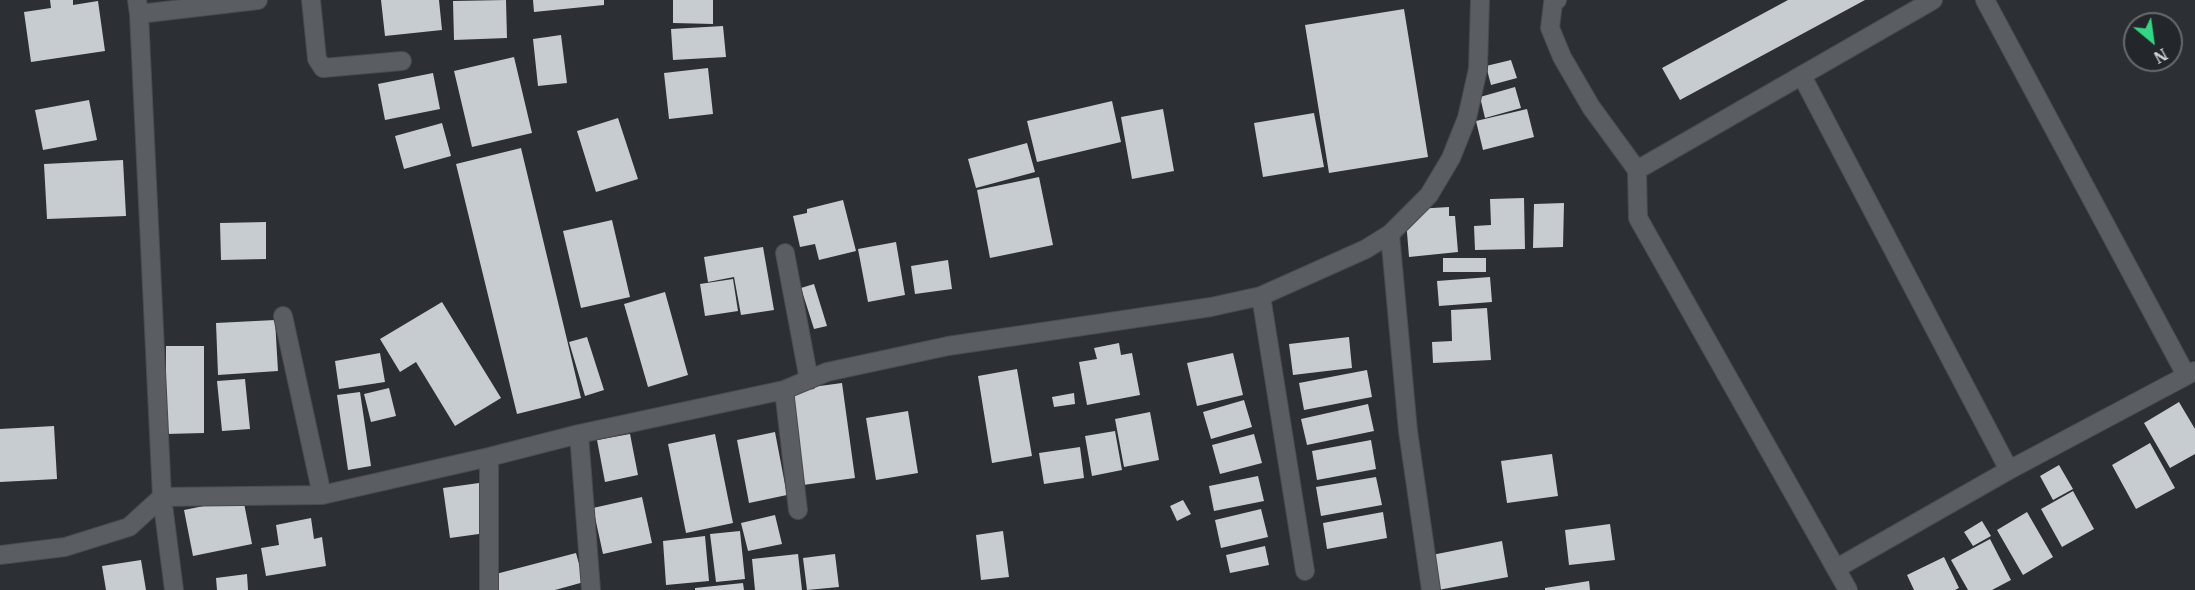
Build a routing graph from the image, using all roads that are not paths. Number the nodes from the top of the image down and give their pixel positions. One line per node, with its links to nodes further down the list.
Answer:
1 (258, 0): 7 (street)
2 (310, 0): 8 (street)
3 (1480, 0): 11 (street)
4 (1557, 0): 10 (street)
5 (1933, 0): 9 (street)
6 (1985, 0): 15 (street)
7 (138, 7): 22 (street)
8 (402, 61)
9 (1802, 76): 10 (street); 20 (street)
10 (1637, 170): 25 (street)
11 (1390, 234): 13 (street); 30 (street)
12 (785, 253): 16 (street)
13 (1261, 296): 16 (street); 26 (street)
14 (283, 316): 21 (street)
15 (2191, 373): 20 (street)
16 (809, 380): 17 (street)
17 (784, 390): 18 (street); 23 (street)
18 (579, 434): 19 (street); 29 (street)
19 (489, 457): 21 (street); 28 (street)
20 (2008, 470): 25 (street)
21 (322, 495): 22 (street)
22 (162, 497): 24 (street); 27 (street)
23 (798, 510)
24 (0, 555)
25 (1837, 568): 31 (street)
26 (1305, 571)
27 (174, 590)
28 (489, 590)
29 (591, 590)
30 (1431, 590)
31 (1848, 590)

